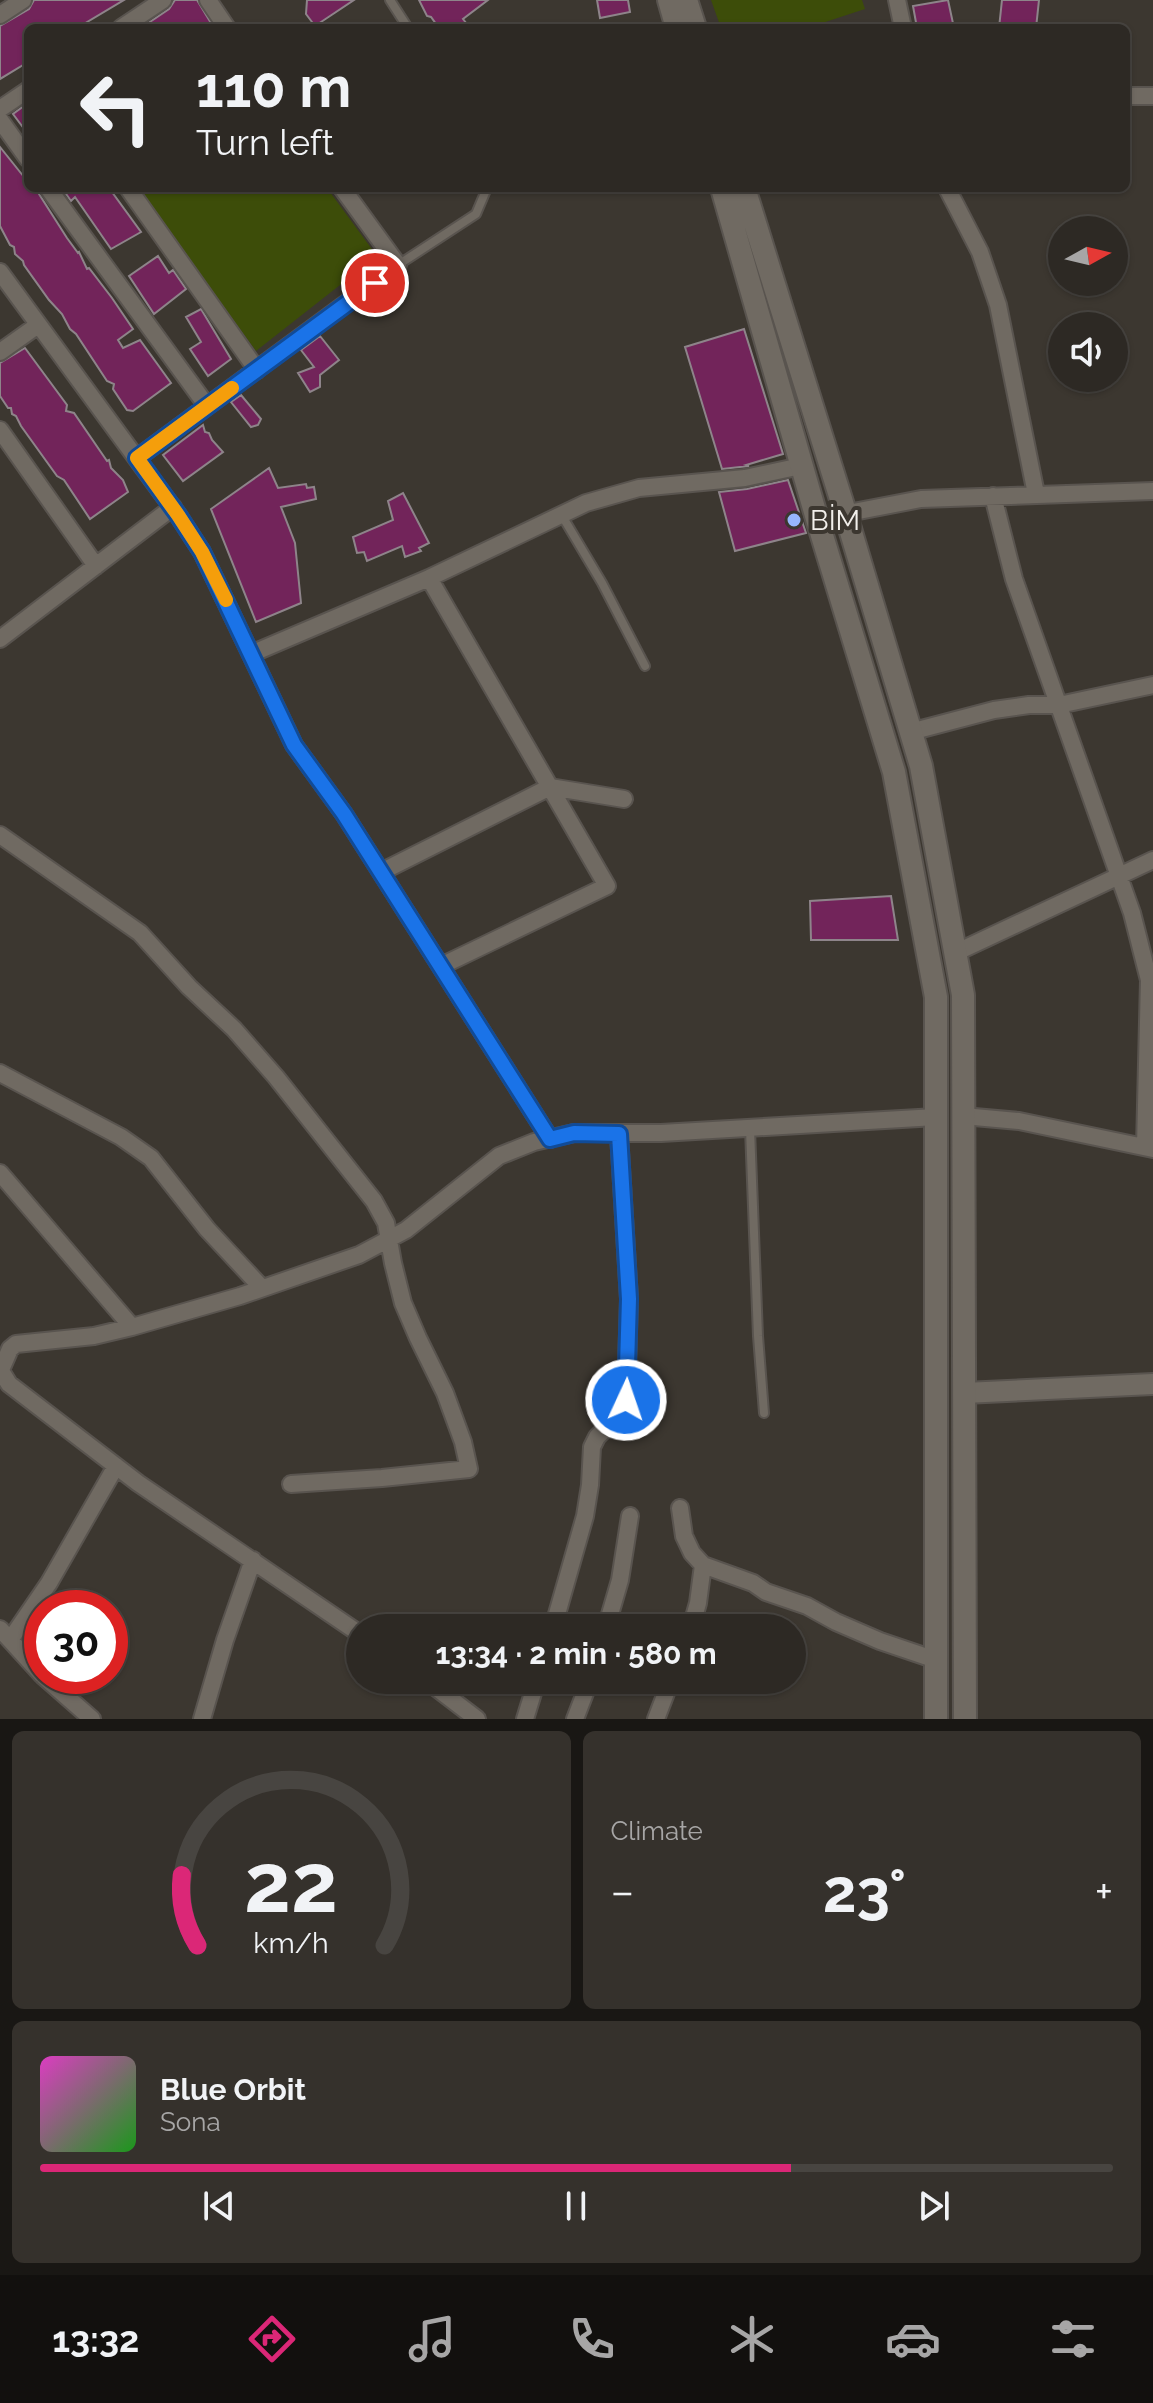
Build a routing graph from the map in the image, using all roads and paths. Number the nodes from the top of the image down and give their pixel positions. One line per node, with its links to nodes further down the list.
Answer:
1 (23, 0): 8 (street)
2 (163, 0): 9 (street)
3 (208, 0): 10 (street)
4 (390, 0): 11 (lane)
5 (669, 0): 12 (main road)
6 (686, 0): 13 (main road)
7 (897, 0): 14 (street)
8 (0, 15)
9 (127, 24)
10 (224, 24)
11 (405, 24)
12 (676, 24)
13 (694, 24)
14 (902, 24)
15 (24, 93): 18 (street)
16 (1130, 96): 17 (street)
17 (1153, 96)
18 (0, 109)
19 (0, 120): 20 (street)
20 (24, 153)
21 (51, 192): 33 (street)
22 (131, 192): 32 (street)
23 (345, 192): 28 (street)
24 (486, 192): 28 (lane)
25 (737, 192): 36 (main road)
26 (737, 192): 41 (main road)
27 (949, 192): 38 (street)
28 (398, 265): 32 (street)
29 (0, 272): 30 (street)
30 (38, 325): 31 (street); 35 (street)
31 (0, 352)
32 (257, 370): 33 (street)
33 (207, 406): 35 (street)
34 (0, 430): 44 (street)
35 (137, 458): 40 (street)
36 (801, 466): 42 (street); 43 (main road)
37 (1153, 491): 38 (street)
38 (1036, 494): 39 (street)
39 (993, 496): 41 (street); 50 (street)
40 (173, 507): 44 (street); 47 (street)
41 (845, 512): 43 (street); 51 (main road)
42 (560, 514): 45 (street); 48 (lane)
43 (817, 519): 62 (main road)
44 (96, 566): 46 (street)
45 (429, 578): 47 (street); 52 (street)
46 (0, 639)
47 (251, 654): 56 (street)
48 (645, 666)
49 (1153, 685): 50 (street)
50 (1059, 705): 51 (street); 57 (street)
51 (910, 732): 58 (main road)
52 (550, 787): 53 (street); 56 (street); 59 (street)
53 (624, 799)
54 (0, 835): 68 (street)
55 (1153, 860): 57 (street)
56 (381, 872): 59 (street)
57 (1119, 876): 58 (street); 66 (street)
58 (955, 953): 61 (main road)
59 (441, 966): 65 (street)
60 (0, 1073): 69 (street)
61 (963, 1116): 66 (street); 74 (main road)
62 (936, 1117): 63 (street); 88 (main road)
63 (750, 1128): 64 (street); 75 (lane)
64 (619, 1134): 65 (street); 82 (street)
65 (550, 1139): 68 (street)
66 (1149, 1148)
67 (0, 1173): 70 (street)
68 (389, 1241): 69 (street); 77 (street)
69 (262, 1288): 70 (street)
70 (132, 1327): 71 (street)
71 (8, 1344): 72 (street)
72 (0, 1372): 76 (street)
73 (1153, 1384): 74 (street)
74 (964, 1393): 101 (main road)
75 (764, 1413)
76 (116, 1466): 80 (street); 86 (street)
77 (291, 1484)
78 (680, 1508): 81 (street)
79 (630, 1516): 83 (street)
80 (253, 1560): 85 (street); 95 (street)
81 (703, 1565): 84 (street); 88 (street)
82 (557, 1614)
83 (610, 1614)
84 (695, 1614)
85 (346, 1624)
86 (5, 1634): 87 (street)
87 (24, 1656)
88 (936, 1660): 100 (main road)
89 (63, 1694): 94 (street)
90 (444, 1694): 96 (street)
91 (533, 1694): 97 (street)
92 (585, 1694): 98 (street)
93 (666, 1694): 99 (street)
94 (92, 1719)
95 (202, 1719)
96 (477, 1719)
97 (525, 1719)
98 (575, 1719)
99 (656, 1719)
100 (936, 1719)
101 (965, 1719)

